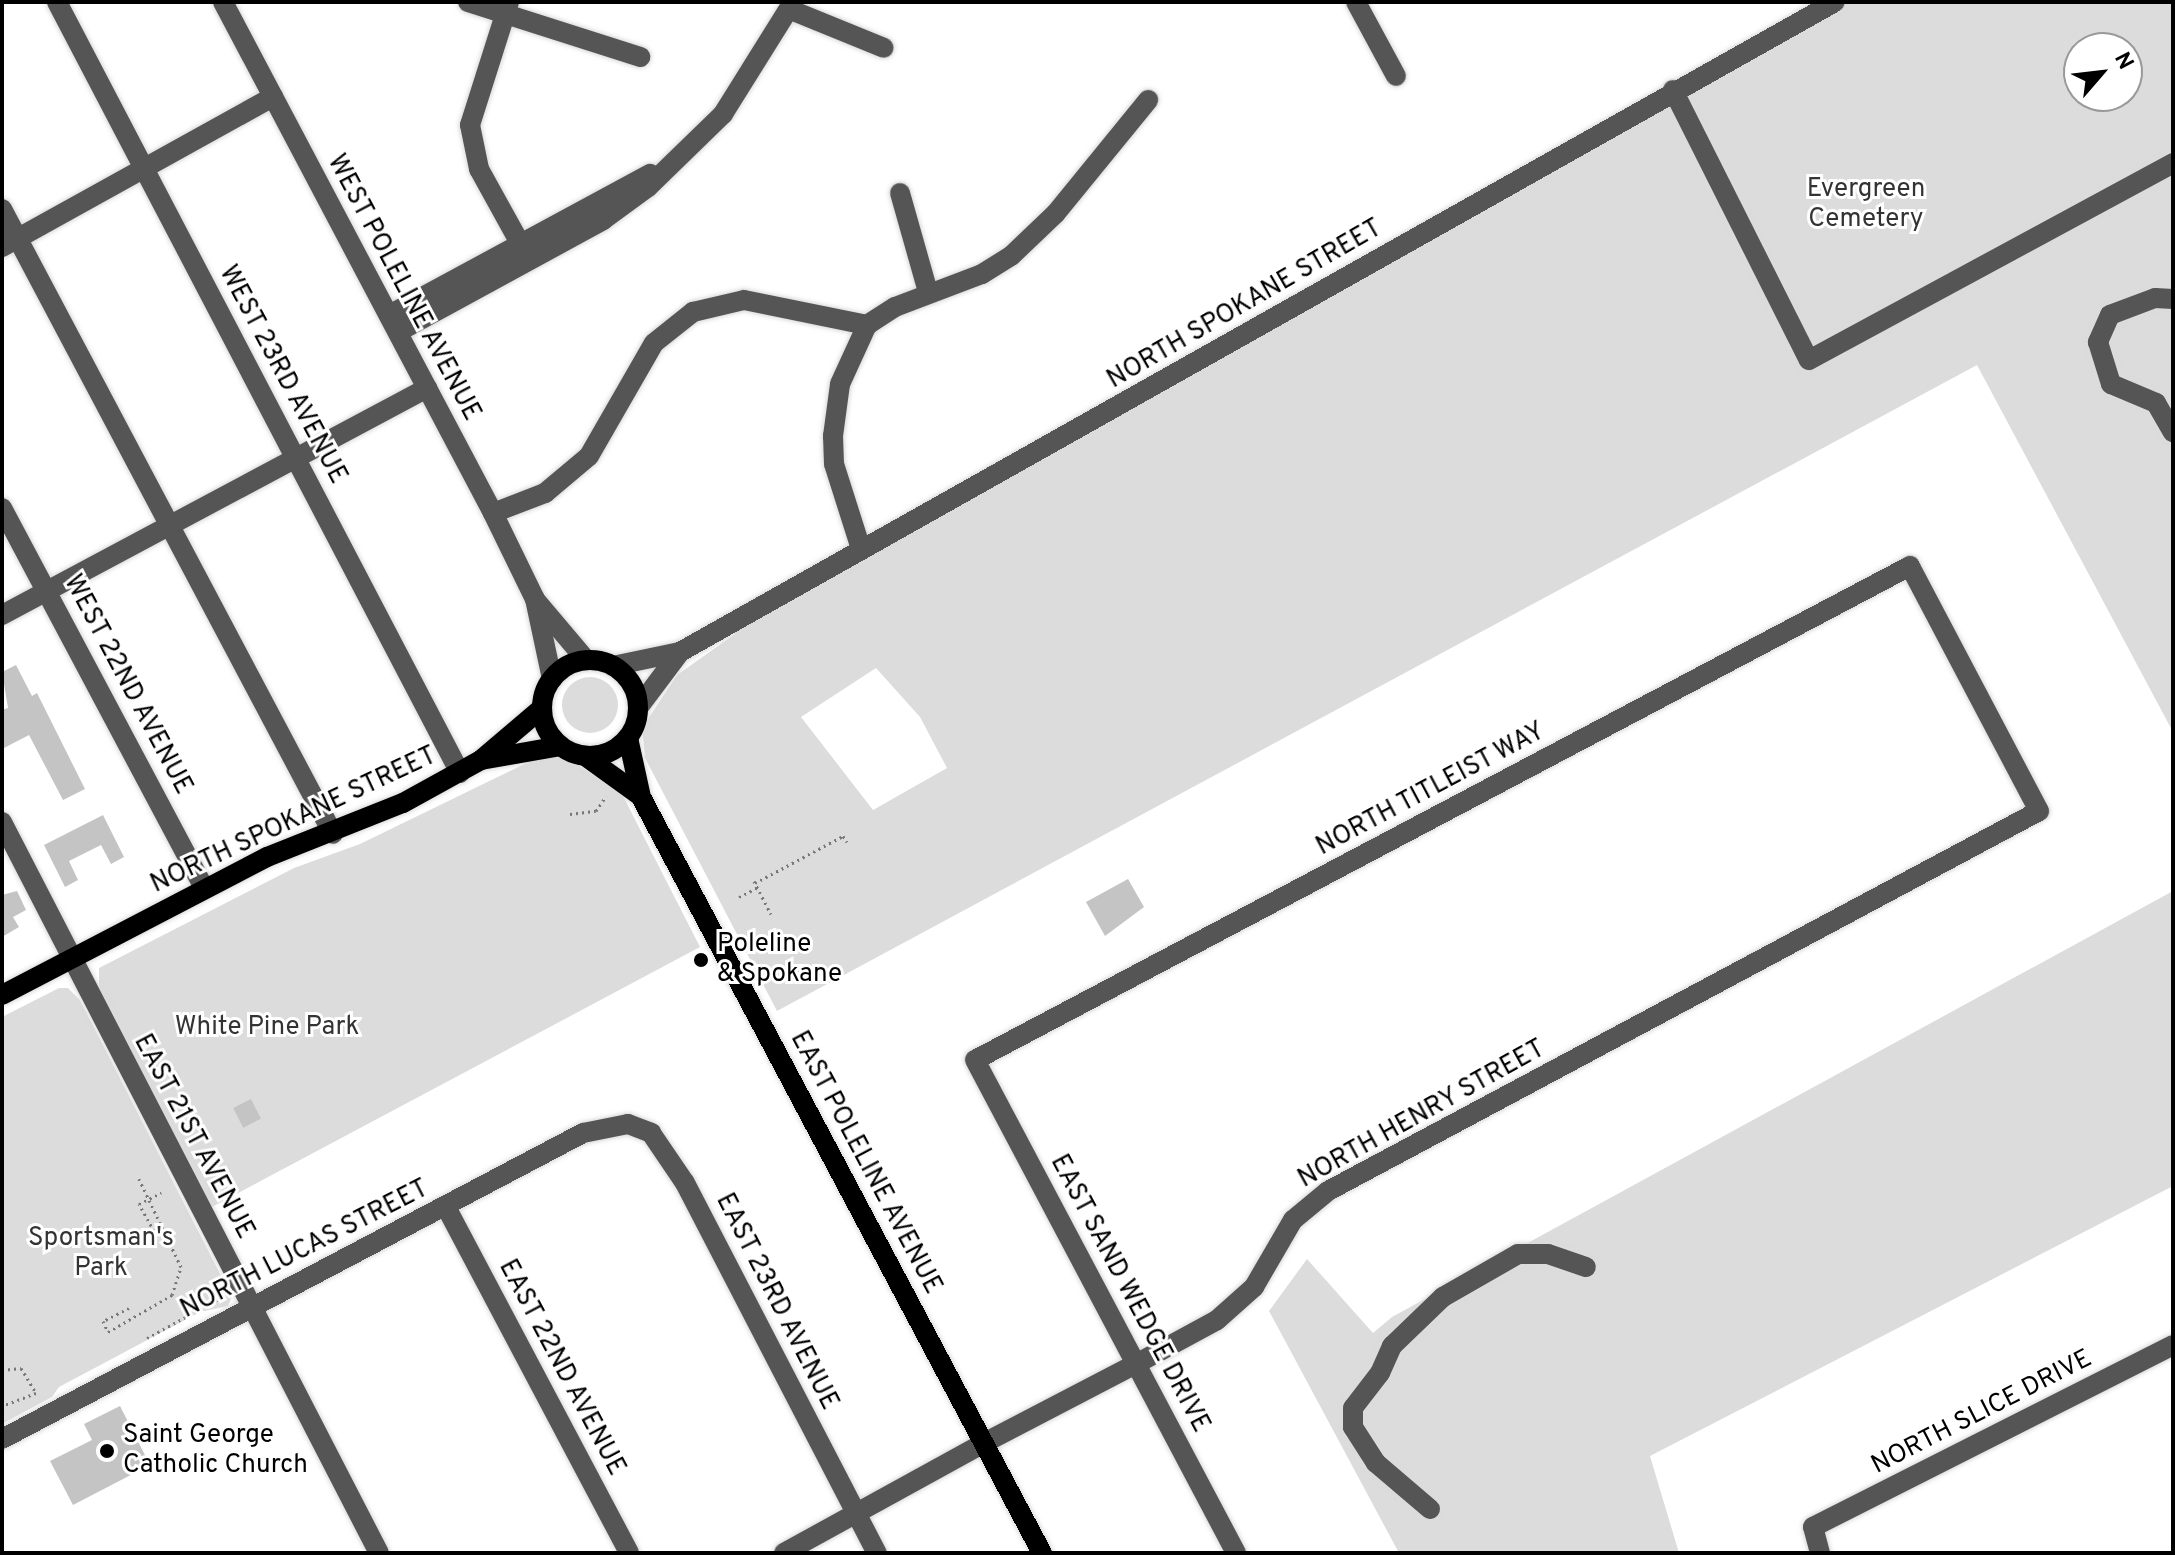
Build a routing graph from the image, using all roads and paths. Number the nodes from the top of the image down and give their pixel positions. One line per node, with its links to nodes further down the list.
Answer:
1 (57, 2): 15 (street, WEST 23RD AVENUE)
2 (223, 2): 12 (street, WEST POLELINE AVENUE)
3 (468, 2): 7 (street)
4 (1356, 2): 10 (street)
5 (1835, 2): 11 (street, NORTH SPOKANE STREET)
6 (792, 6): 8 (street); 19 (street)
7 (507, 8): 9 (street); 19 (street)
8 (884, 48)
9 (640, 57)
10 (1396, 76)
11 (1673, 90): 14 (street); 30 (street, NORTH SPOKANE STREET)
12 (273, 97): 15 (street); 22 (street, WEST POLELINE AVENUE)
13 (1148, 100): 20 (street)
14 (2173, 163)
15 (143, 167): 18 (street); 26 (street, WEST 23RD AVENUE)
16 (900, 193): 20 (street)
17 (2, 209): 18 (street)
18 (10, 243): 29 (street)
19 (524, 252): 22 (street)
20 (928, 292): 23 (street)
21 (2173, 299): 25 (street)
22 (393, 324): 24 (street, WEST POLELINE AVENUE)
23 (867, 325): 28 (street); 30 (street)
24 (427, 388): 26 (street); 28 (street, WEST POLELINE AVENUE)
25 (2173, 433)
26 (296, 457): 29 (street); 45 (street, WEST 23RD AVENUE)
27 (2, 508): 32 (street, WEST 22ND AVENUE)
28 (493, 513): 33 (street, WEST POLELINE AVENUE)
29 (170, 523): 32 (street); 50 (street)
30 (861, 549): 35 (street, NORTH SPOKANE STREET)
31 (1910, 566): 58 (street, NORTH TITLEIST WAY); 71 (street, NORTH HENRY STREET)
32 (46, 589): 34 (street); 52 (street, WEST 22ND AVENUE)
33 (535, 599): 36 (street, WEST POLELINE AVENUE); 38 (street, WEST POLELINE AVENUE)
34 (2, 615)
35 (680, 652): 37 (street, NORTH SPOKANE STREET); 40 (street, NORTH SPOKANE STREET)
36 (586, 660): 37 (main road); 38 (main road)
37 (613, 666): 40 (main road)
38 (552, 679): 39 (main road)
39 (542, 708): 42 (main road); 44 (main road, NORTH SPOKANE STREET)
40 (638, 708): 41 (main road)
41 (628, 738): 43 (main road); 47 (main road, EAST POLELINE AVENUE)
42 (560, 746): 43 (main road); 44 (main road, NORTH SPOKANE STREET)
43 (585, 756): 47 (main road, EAST POLELINE AVENUE)
44 (481, 760): 45 (main road, NORTH SPOKANE STREET)
45 (460, 773): 50 (main road, NORTH SPOKANE STREET)
46 (609, 790): 48 (path)
47 (641, 797): 75 (main road, EAST POLELINE AVENUE)
48 (570, 814)
49 (2, 822): 56 (street, EAST 21ST AVENUE)
50 (333, 834): 52 (main road, NORTH SPOKANE STREET)
51 (847, 842): 53 (path)
52 (204, 888): 56 (main road, NORTH SPOKANE STREET)
53 (757, 888): 54 (path); 55 (path)
54 (739, 897)
55 (771, 914)
56 (74, 957): 57 (main road, NORTH SPOKANE STREET); 66 (street, EAST 21ST AVENUE)
57 (2, 995)
58 (975, 1060): 71 (street, EAST SAND WEDGE DRIVE)
59 (637, 1125): 63 (street, NORTH LUCAS STREET); 77 (street, EAST 23RD AVENUE)
60 (139, 1179): 62 (path)
61 (161, 1193): 62 (path)
62 (150, 1199): 64 (path); 68 (path)
63 (446, 1207): 67 (street, NORTH LUCAS STREET); 79 (street, EAST 22ND AVENUE)
64 (154, 1231)
65 (1586, 1267): 76 (street)
66 (240, 1284): 67 (street, EAST 21ST AVENUE); 69 (path)
67 (252, 1306): 74 (street, NORTH LUCAS STREET); 78 (street, EAST 21ST AVENUE)
68 (129, 1308)
69 (141, 1342)
70 (2173, 1345): 84 (street, NORTH SLICE DRIVE)
71 (1136, 1364): 75 (street, NORTH HENRY STREET); 83 (street, EAST SAND WEDGE DRIVE)
72 (2, 1370): 73 (path)
73 (2, 1406)
74 (2, 1439)
75 (984, 1443): 77 (street, NORTH HENRY STREET); 82 (main road, EAST POLELINE AVENUE)
76 (1430, 1509)
77 (856, 1514): 80 (street, NORTH HENRY STREET); 81 (street, EAST 23RD AVENUE)
78 (379, 1553)
79 (629, 1553)
80 (784, 1553)
81 (877, 1553)
82 (1042, 1553)
83 (1236, 1553)
84 (1820, 1553)

